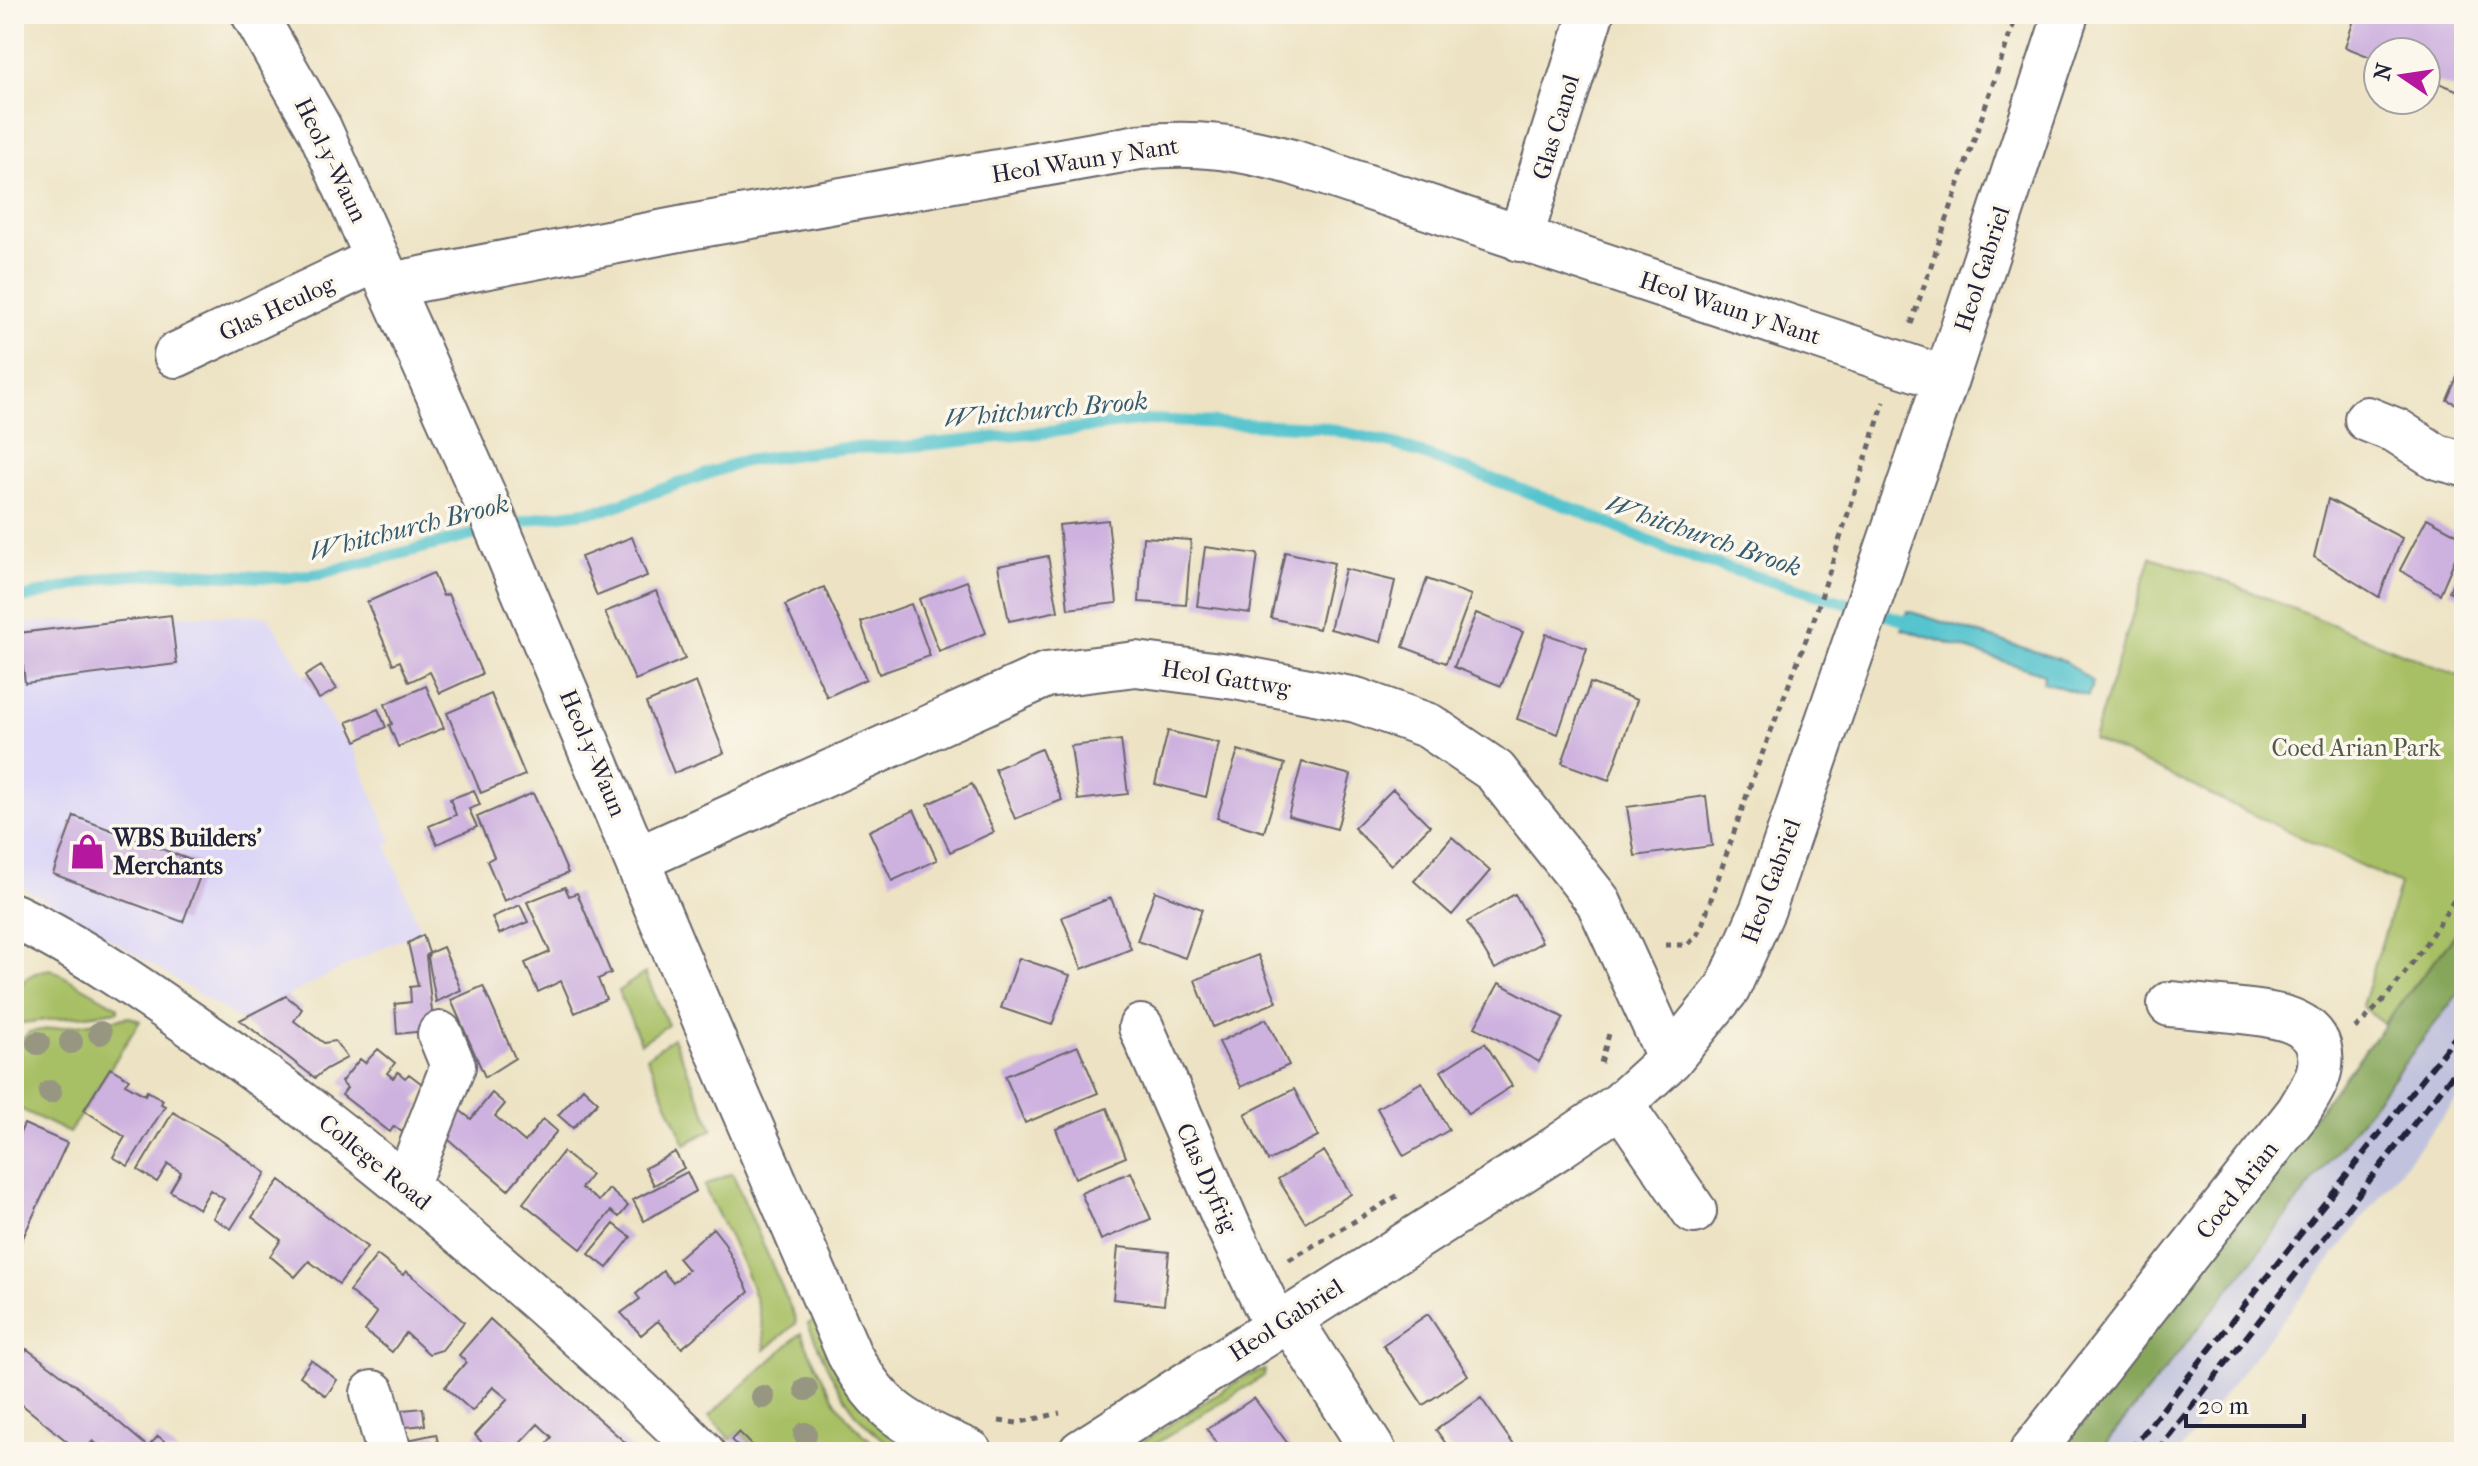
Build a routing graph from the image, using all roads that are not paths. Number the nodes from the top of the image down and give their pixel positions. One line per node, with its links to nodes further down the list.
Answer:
1 (254, 14): 5 (street, Heol-y-Waun)
2 (1591, 14): 4 (street, Glas Canol)
3 (2066, 14): 7 (street, Heol Gabriel)
4 (1520, 239): 5 (street, Heol Waun y Nant); 7 (street, Heol Waun y Nant)
5 (384, 272): 6 (street, Glas Heulog); 10 (street, Heol-y-Waun)
6 (176, 355)
7 (1946, 379): 15 (street, Heol Gabriel)
8 (2367, 419): 9 (street)
9 (2464, 464)
10 (638, 859): 15 (street, Heol Gattwg); 21 (street, Heol-y-Waun)
11 (17, 927): 17 (street, College Road)
12 (2170, 1004): 26 (street, Coed Arian)
13 (1141, 1027): 19 (street, Clas Dyfrig)
14 (440, 1034): 17 (street)
15 (1670, 1059): 16 (street, Heol Gabriel)
16 (1621, 1104): 18 (street); 19 (street, Heol Gabriel)
17 (406, 1186): 22 (street, College Road)
18 (1694, 1211)
19 (1283, 1322): 24 (street, Heol Gabriel); 25 (street, Clas Dyfrig)
20 (373, 1393): 23 (street)
21 (980, 1436)
22 (698, 1451)
23 (389, 1452)
24 (1081, 1452)
25 (1374, 1452)
26 (2032, 1452)

